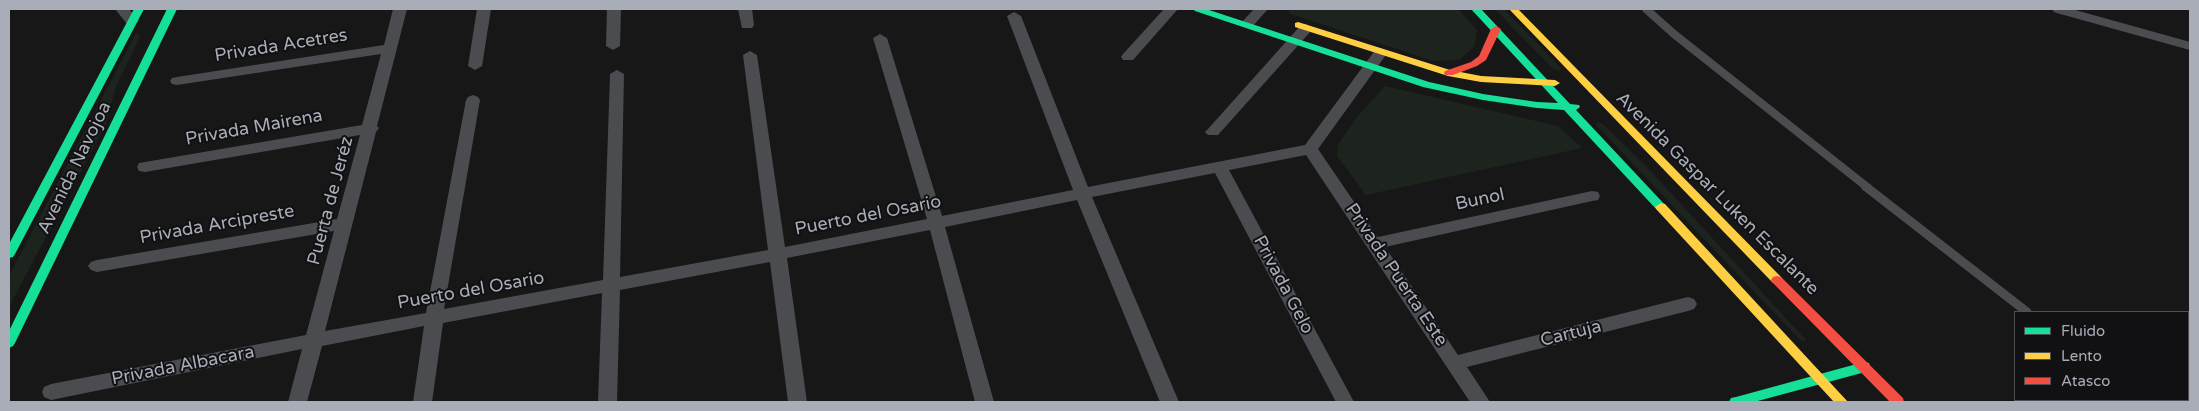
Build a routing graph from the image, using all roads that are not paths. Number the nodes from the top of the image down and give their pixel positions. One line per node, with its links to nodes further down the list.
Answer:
1 (122, 9): 14 (street)
2 (172, 9): 24 (street, Avenida Navojoa)
3 (400, 9): 28 (street, Puerta de Jeréz)
4 (484, 9): 32 (street)
5 (614, 9): 26 (street)
6 (745, 9): 20 (street)
7 (1171, 9): 31 (street)
8 (1198, 9): 19 (street)
9 (1476, 9): 22 (street)
10 (1513, 9): 39 (street, Avenida Gaspar Luken Escalante)
11 (1646, 9): 59 (lane)
12 (2056, 9): 27 (lane)
13 (1255, 10): 17 (street); 19 (street)
14 (135, 15): 54 (street, Avenida Navojoa)
15 (149, 16): 24 (street)
16 (1014, 16): 49 (street)
17 (1274, 18)
18 (1290, 23): 21 (street)
19 (1247, 24): 25 (street)
20 (747, 25)
21 (1306, 28): 25 (street); 29 (street)
22 (1496, 29): 34 (street); 38 (street)
23 (880, 38): 52 (street)
24 (158, 39): 62 (street, Avenida Navojoa)
25 (1296, 40): 33 (street); 45 (street)
26 (613, 46)
27 (2190, 46)
28 (391, 48): 37 (street, Privada Acetres); 44 (street, Puerta de Jeréz)
29 (1381, 52): 33 (street); 34 (street)
30 (750, 55): 55 (street)
31 (1128, 57)
32 (475, 66)
33 (1370, 66): 40 (street); 46 (street)
34 (1448, 73): 36 (street)
35 (617, 74): 57 (street)
36 (1481, 79): 38 (street); 40 (street)
37 (177, 81)
38 (1547, 83): 39 (street); 43 (street)
39 (1584, 83): 42 (street, Avenida Gaspar Luken Escalante)
40 (1483, 97): 43 (street)
41 (473, 100): 60 (street)
42 (1596, 107): 43 (street); 64 (street, Avenida Gaspar Luken Escalante)
43 (1568, 108): 65 (street)
44 (371, 128): 48 (street, Privada Mairena); 51 (street, Puerta de Jeréz)
45 (1213, 132)
46 (1310, 149): 47 (street, Puerto del Osario); 53 (street, Privada Puerta Este)
47 (1220, 167): 49 (street, Puerto del Osario); 73 (street, Privada Gelo)
48 (144, 168)
49 (1083, 195): 52 (street, Puerto del Osario); 72 (street)
50 (1592, 196): 53 (street, Bunol)
51 (345, 223): 56 (street, Privada Arcipreste); 61 (street, Puerta de Jeréz)
52 (936, 223): 55 (street, Puerto del Osario); 71 (street)
53 (1376, 243): 63 (street, Privada Puerta Este)
54 (9, 254)
55 (778, 254): 57 (street, Puerto del Osario); 70 (street)
56 (97, 266)
57 (610, 286): 60 (street, Puerto del Osario); 69 (street)
58 (1688, 304): 63 (street, Cartuja)
59 (2026, 311)
60 (435, 318): 61 (street, Puerto del Osario); 68 (street)
61 (316, 340): 66 (street, Privada Albacara); 67 (street, Puerta de Jeréz)
62 (9, 342)
63 (1454, 363): 74 (street, Privada Puerta Este)
64 (1864, 367): 65 (street); 77 (street, Avenida Gaspar Luken Escalante)
65 (1821, 380): 75 (street); 76 (street)
66 (51, 392)
67 (298, 402)
68 (422, 402)
69 (608, 402)
70 (798, 402)
71 (985, 402)
72 (1170, 402)
73 (1345, 402)
74 (1480, 402)
75 (1736, 402)
76 (1842, 402)
77 (1898, 402)

